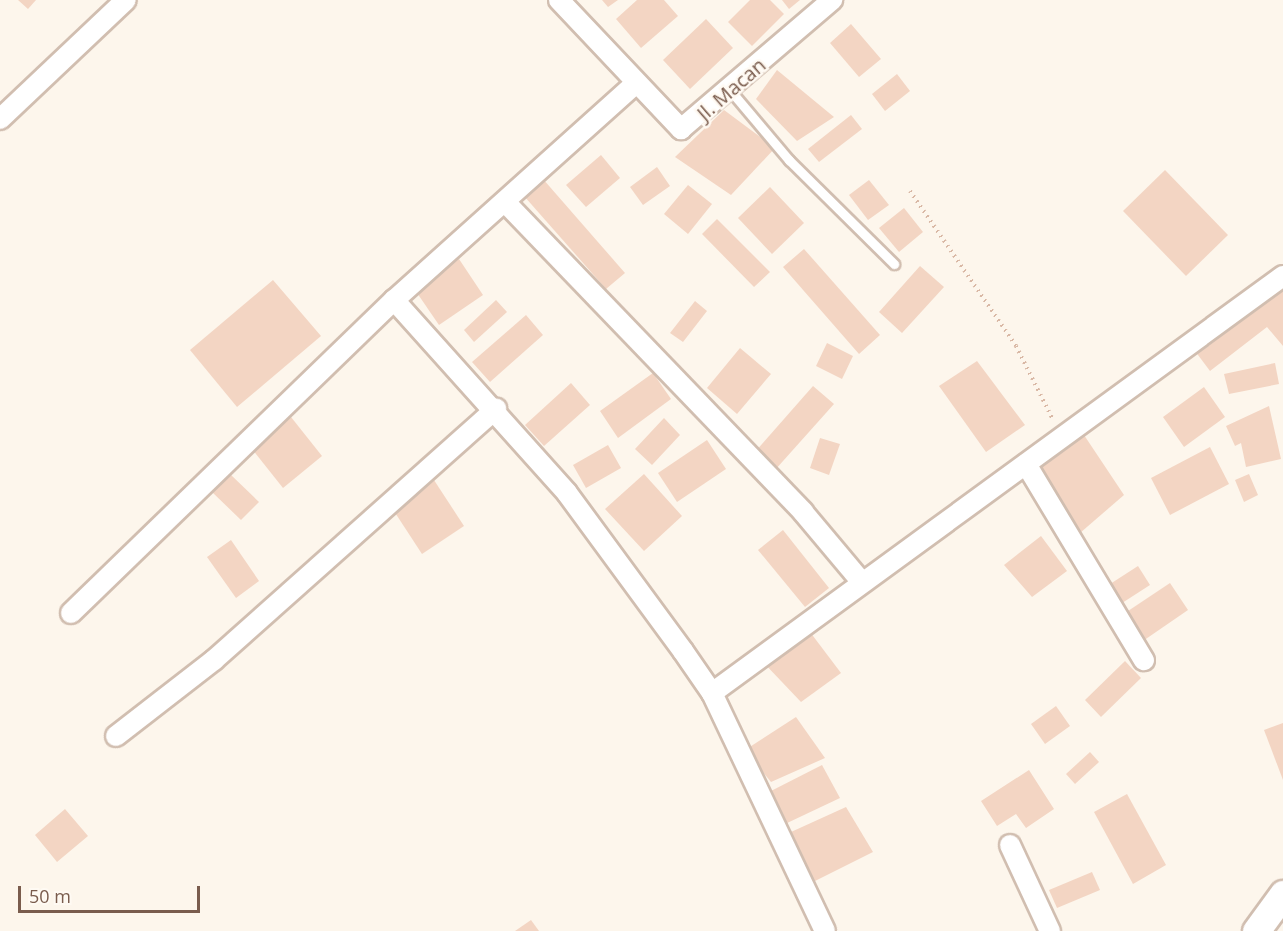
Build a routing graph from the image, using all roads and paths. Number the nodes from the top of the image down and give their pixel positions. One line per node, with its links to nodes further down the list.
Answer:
1 (126, 0): 6 (street)
2 (559, 0): 4 (street, Jl. Macan)
3 (832, 0): 5 (street, Jl. Macan)
4 (635, 84): 5 (street, Jl. Macan); 8 (street)
5 (730, 90): 9 (lane)
6 (0, 119)
7 (910, 190): 13 (path)
8 (505, 202): 11 (street); 15 (street)
9 (894, 264)
10 (1283, 276): 13 (street)
11 (394, 300): 12 (street); 16 (street)
12 (496, 409): 18 (street); 19 (street)
13 (1061, 436): 14 (street)
14 (1026, 464): 15 (street); 17 (street)
15 (860, 580): 18 (street)
16 (72, 613)
17 (1144, 660)
18 (712, 693): 22 (street)
19 (116, 736)
20 (1010, 845): 23 (street)
21 (1283, 894): 24 (street)
22 (825, 931)
23 (1050, 931)
24 (1256, 931)

